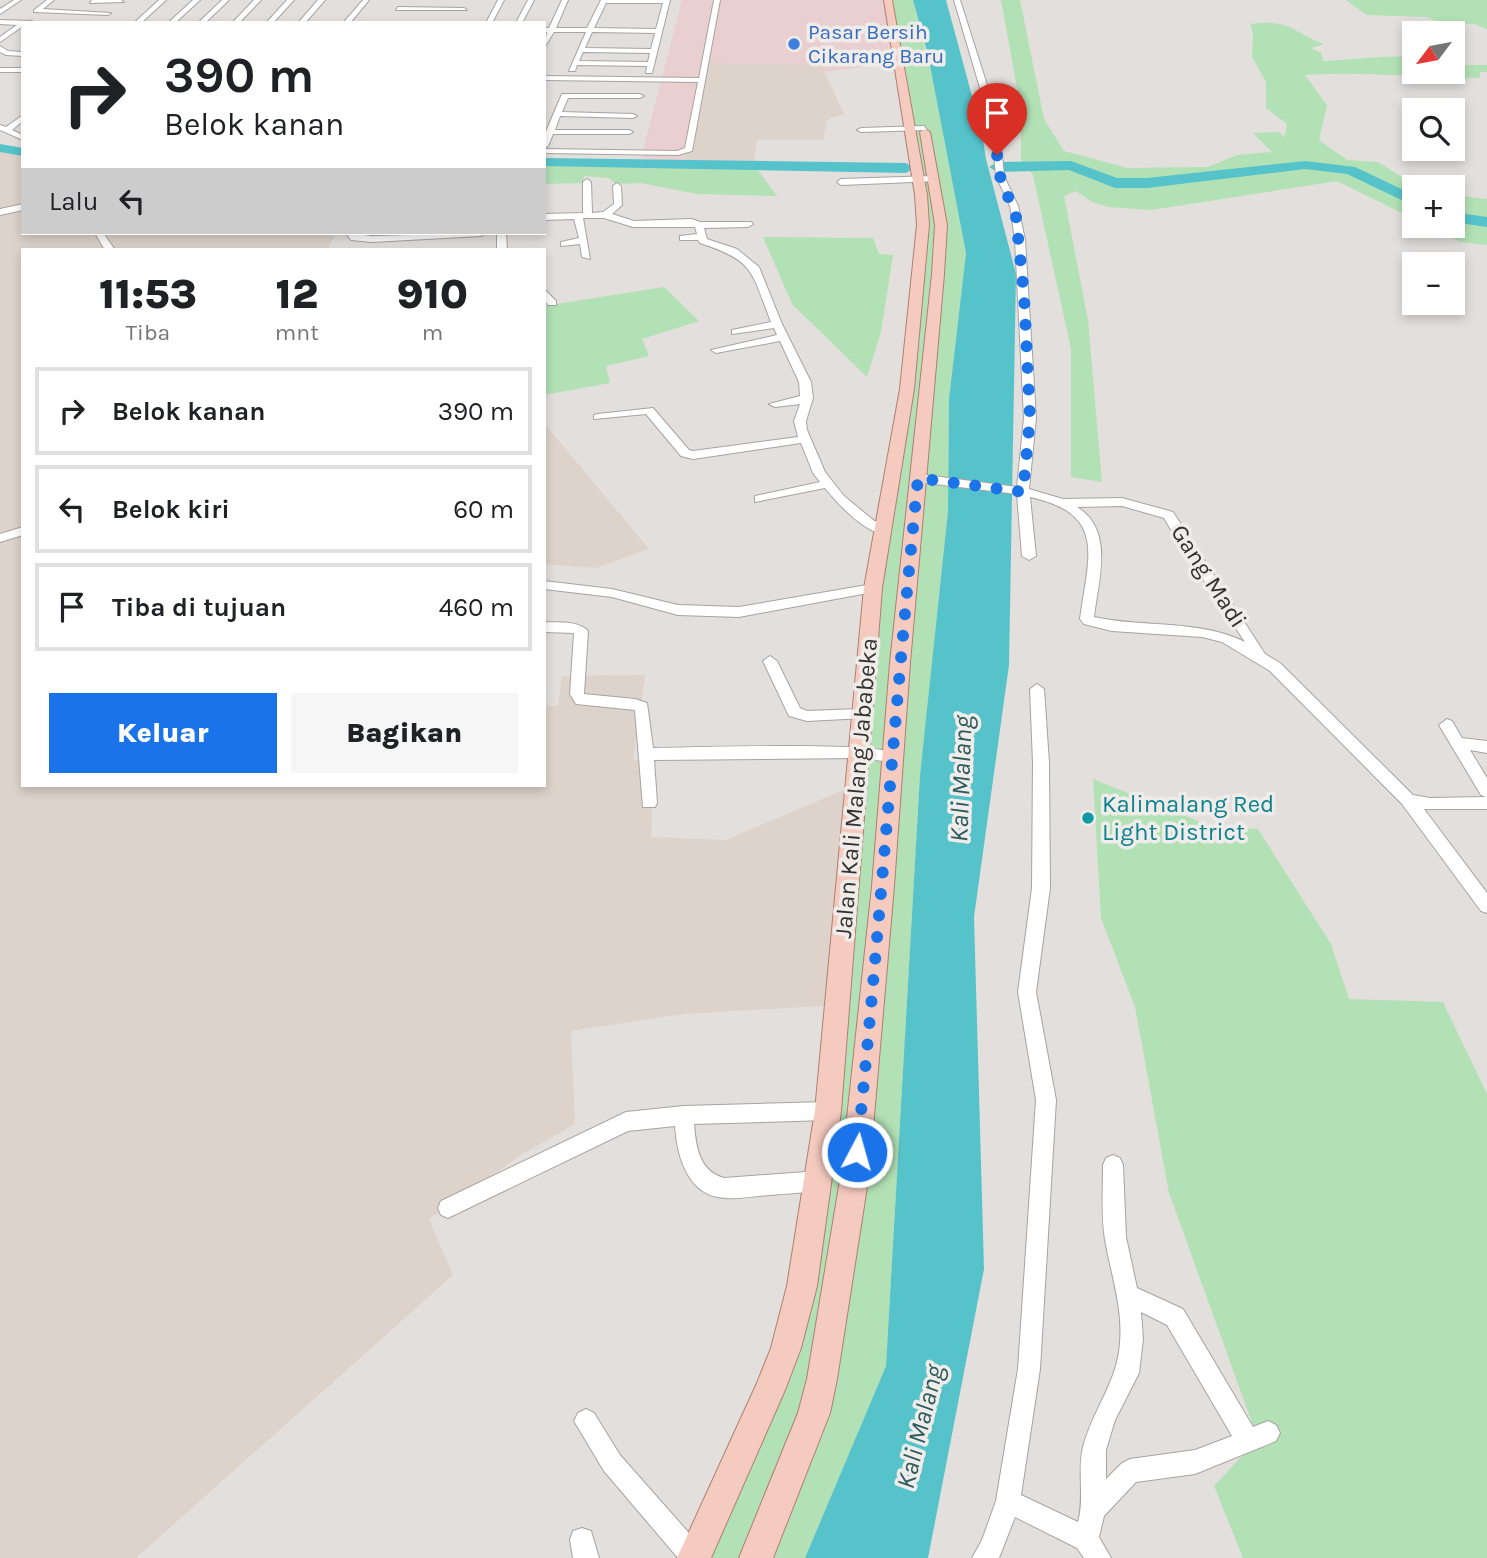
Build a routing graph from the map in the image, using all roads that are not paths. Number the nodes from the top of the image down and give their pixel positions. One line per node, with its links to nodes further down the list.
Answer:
1 (18, 0): 25 (street)
2 (51, 0): 26 (street)
3 (163, 0): 28 (street)
4 (197, 0): 29 (street)
5 (226, 0): 30 (street)
6 (258, 0): 31 (street)
7 (292, 0): 32 (street)
8 (322, 0): 33 (street)
9 (366, 0): 34 (street)
10 (405, 0): 11 (street)
11 (470, 0)
12 (501, 0): 35 (street)
13 (531, 0): 36 (street)
14 (565, 0): 41 (street)
15 (604, 0): 21 (street); 42 (street)
16 (717, 0): 56 (street)
17 (888, 0): 62 (main road, Jalan Kali Malang Jababeka)
18 (899, 0): 51 (main road)
19 (957, 0): 99 (street)
20 (123, 1): 23 (street); 26 (street)
21 (635, 1): 22 (street); 24 (street)
22 (667, 1): 44 (street)
23 (80, 2)
24 (632, 11)
25 (0, 12)
26 (108, 13): 27 (street)
27 (99, 21)
28 (139, 21)
29 (173, 21)
30 (203, 21)
31 (237, 21)
32 (271, 21)
33 (303, 21)
34 (348, 21)
35 (490, 21)
36 (520, 21)
37 (630, 21): 43 (street)
38 (0, 22): 39 (street)
39 (21, 23)
40 (21, 24): 45 (street)
41 (548, 30): 42 (street)
42 (590, 30): 43 (street); 46 (street)
43 (627, 31): 44 (street)
44 (658, 35): 46 (street); 49 (street)
45 (4, 37)
46 (586, 38): 48 (street)
47 (0, 48): 50 (street)
48 (581, 50): 49 (street); 49 (street)
49 (653, 51)
50 (21, 54)
51 (910, 62)
52 (0, 69): 53 (street)
53 (21, 70)
54 (546, 78): 55 (street)
55 (643, 79): 56 (street); 57 (street)
56 (703, 80): 68 (street)
57 (640, 96): 58 (street); 59 (street)
58 (557, 114): 59 (street); 65 (street)
59 (633, 116): 65 (street)
60 (21, 118): 63 (street)
61 (923, 123): 62 (street); 69 (main road, Jalan Kali Malang Jababeka)
62 (909, 128): 64 (street); 69 (main road, Jalan Kali Malang Jababeka)
63 (3, 129): 66 (street)
64 (861, 130)
65 (551, 132): 67 (street)
66 (21, 137)
67 (546, 144)
68 (546, 149)
69 (925, 170): 71 (street); 90 (main road, Jalan Kali Malang Jababeka)
70 (587, 182): 75 (street)
71 (841, 182)
72 (617, 186): 76 (street)
73 (21, 207): 74 (street)
74 (0, 212)
75 (583, 215): 76 (street); 77 (street); 83 (street)
76 (605, 215): 79 (street)
77 (546, 217)
78 (748, 224): 79 (street)
79 (700, 231): 82 (street); 88 (street)
80 (352, 235): 81 (street)
81 (478, 236)
82 (683, 238)
83 (584, 240): 84 (street); 85 (street)
84 (564, 244)
85 (587, 257)
86 (546, 295): 87 (street)
87 (552, 303)
88 (777, 324): 89 (street); 91 (street)
89 (736, 332)
90 (923, 332): 97 (main road, Jalan Kali Malang Jababeka); 102 (main road, Jalan Kali Malang Jababeka)
91 (784, 337): 92 (street); 93 (street)
92 (716, 350)
93 (807, 398): 94 (street); 96 (street)
94 (775, 404)
95 (597, 417): 96 (street)
96 (805, 439): 98 (street)
97 (926, 480): 99 (street, Gang Madi); 118 (main road, Jalan Kali Malang Jababeka)
98 (826, 484): 100 (street); 102 (street)
99 (1023, 492): 101 (street, Gang Madi); 105 (street)
100 (759, 499)
101 (1064, 503): 109 (street, Gang Madi); 109 (street)
102 (884, 531): 107 (main road, Jalan Kali Malang Jababeka)
103 (21, 532): 104 (street)
104 (0, 538)
105 (1029, 556)
106 (546, 585): 107 (street)
107 (873, 588): 112 (main road, Jalan Kali Malang Jababeka)
108 (546, 626): 117 (street)
109 (1262, 657): 120 (street)
110 (770, 661): 112 (street)
111 (1037, 690): 131 (street)
112 (860, 714): 116 (main road, Jalan Kali Malang Jababeka)
113 (1447, 724): 114 (street)
114 (1457, 743): 115 (street); 119 (street)
115 (1487, 747)
116 (857, 752): 117 (street); 118 (street); 124 (main road, Jalan Kali Malang Jababeka)
117 (646, 754): 121 (street)
118 (893, 756): 135 (main road, Jalan Kali Malang Jababeka)
119 (1487, 791)
120 (1408, 800): 122 (street); 123 (street)
121 (649, 803)
122 (1487, 803)
123 (1487, 906)
124 (828, 1111): 125 (street); 127 (main road, Jalan Kali Malang Jababeka)
125 (684, 1115): 127 (street); 128 (street)
126 (1114, 1166): 129 (street)
127 (819, 1181): 134 (main road, Jalan Kali Malang Jababeka)
128 (448, 1208)
129 (1128, 1295): 132 (street); 132 (street)
130 (586, 1421): 134 (street)
131 (1008, 1501): 133 (street); 136 (street)
132 (1094, 1509): 133 (street)
133 (1092, 1549)
134 (694, 1558)
135 (756, 1558)
136 (985, 1558)

